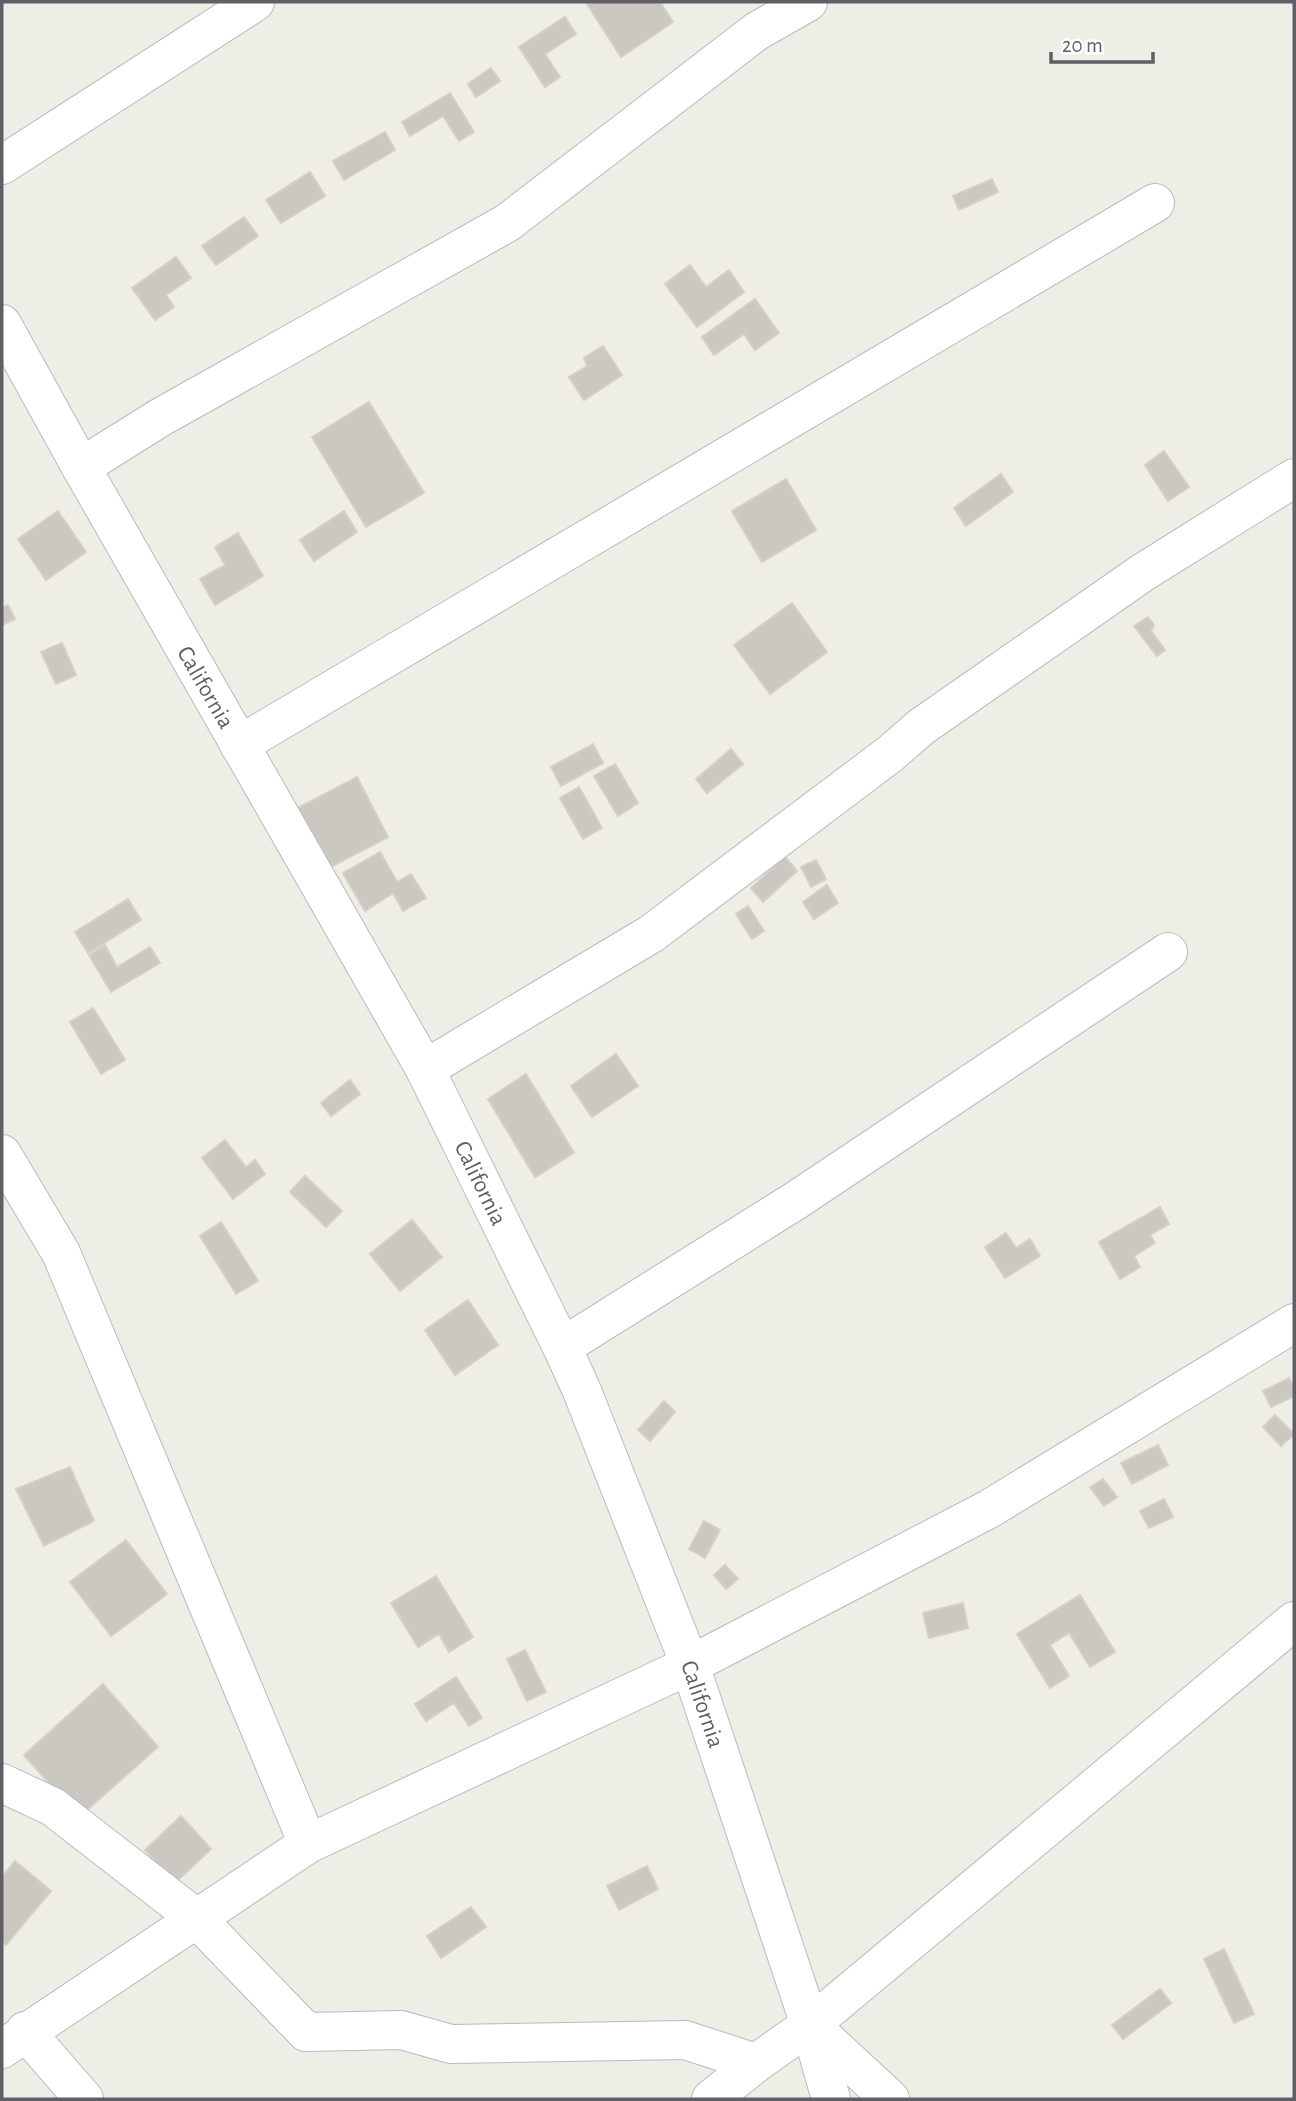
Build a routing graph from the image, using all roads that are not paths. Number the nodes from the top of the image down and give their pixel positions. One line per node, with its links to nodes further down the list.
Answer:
1 (255, 2): 3 (street)
2 (808, 2): 7 (street)
3 (2, 165)
4 (1155, 203): 9 (street)
5 (2, 324): 6 (street, California)
6 (15, 377): 7 (street, California)
7 (81, 467): 9 (street, California)
8 (1294, 478): 11 (street)
9 (239, 745): 11 (street, California)
10 (1168, 952): 14 (street)
11 (425, 1069): 14 (street, California)
12 (2, 1154): 18 (street)
13 (1294, 1323): 16 (street)
14 (562, 1347): 16 (street, California)
15 (1294, 1621): 20 (street)
16 (691, 1665): 18 (street); 20 (street, California)
17 (2, 1783): 19 (street)
18 (308, 1844): 19 (street)
19 (196, 1918): 21 (street); 22 (street)
20 (810, 2025): 22 (street); 25 (street, California); 26 (street)
21 (13, 2040): 23 (street)
22 (756, 2063): 24 (street)
23 (84, 2099)
24 (711, 2099)
25 (831, 2099)
26 (890, 2099)

